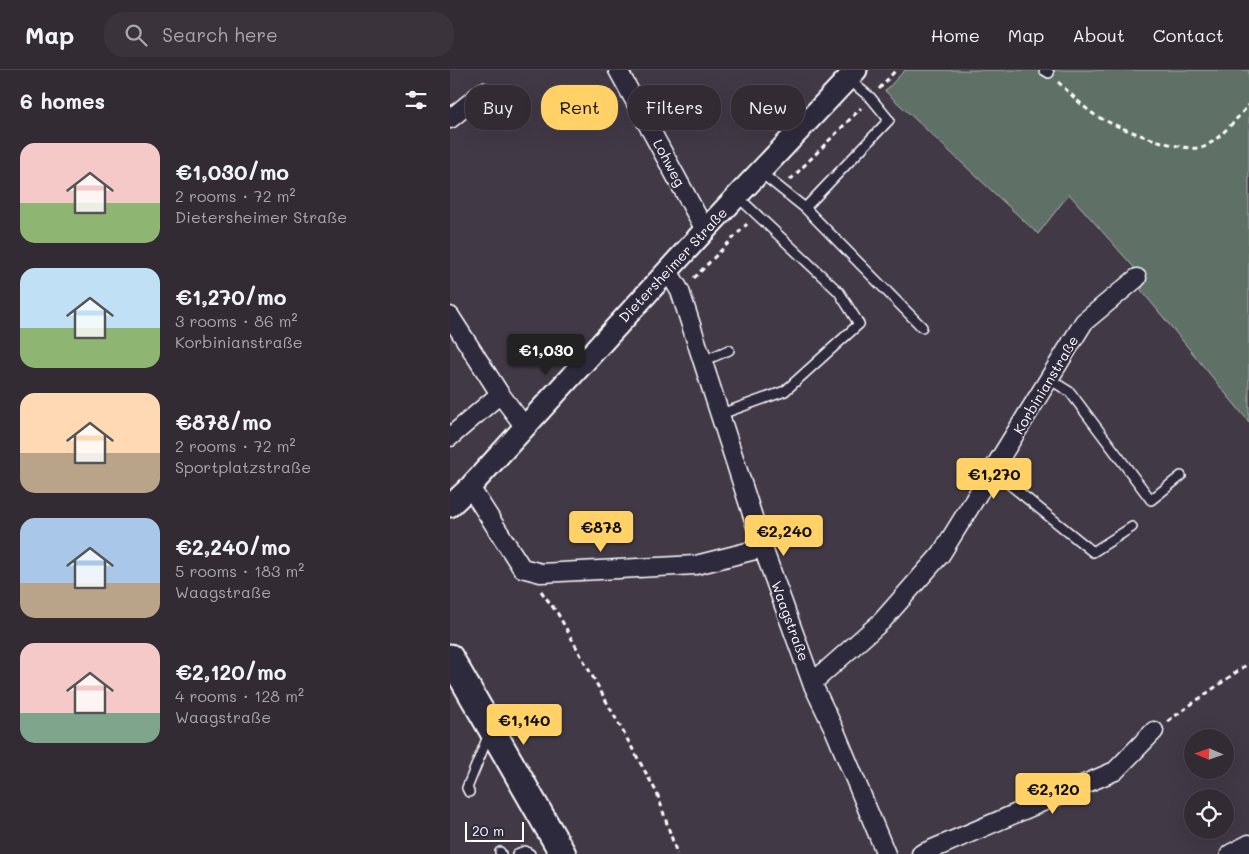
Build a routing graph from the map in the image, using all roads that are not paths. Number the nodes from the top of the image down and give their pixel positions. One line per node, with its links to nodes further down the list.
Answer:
1 (618, 70): 8 (street, Lohweg)
2 (852, 74): 5 (street, Dietersheimer Straße); 7 (lane)
3 (465, 106): 4 (street)
4 (450, 118)
5 (760, 172): 6 (street, Dietersheimer Straße); 7 (lane)
6 (737, 196): 8 (street, Dietersheimer Straße); 17 (lane)
7 (805, 208): 12 (lane)
8 (705, 230): 9 (street, Dietersheimer Straße)
9 (668, 271): 14 (street, Waagstraße); 18 (street, Dietersheimer Straße)
10 (1137, 278): 15 (street, Korbinianstraße)
11 (450, 316): 16 (street)
12 (922, 327)
13 (729, 350): 14 (lane)
14 (703, 361): 17 (street, Waagstraße)
15 (1049, 379): 20 (street, Korbinianstraße); 21 (lane)
16 (500, 394): 18 (street); 19 (street)
17 (721, 414): 25 (street, Waagstraße)
18 (525, 427): 22 (street, Dietersheimer Straße)
19 (450, 437)
20 (993, 471): 24 (lane); 27 (street, Korbinianstraße)
21 (1181, 476)
22 (470, 487): 23 (street, Dietersheimer Straße); 25 (street)
23 (450, 506)
24 (1132, 527)
25 (763, 548): 27 (street, Waagstraße)
26 (450, 657): 28 (main road)
27 (812, 683): 35 (street, Waagstraße)
28 (491, 729): 30 (lane); 34 (main road)
29 (1154, 730): 36 (street)
30 (469, 792)
31 (1249, 844): 37 (street)
32 (517, 854): 33 (lane)
33 (530, 854)
34 (563, 854)
35 (886, 854)
36 (921, 854)
37 (1230, 854)

